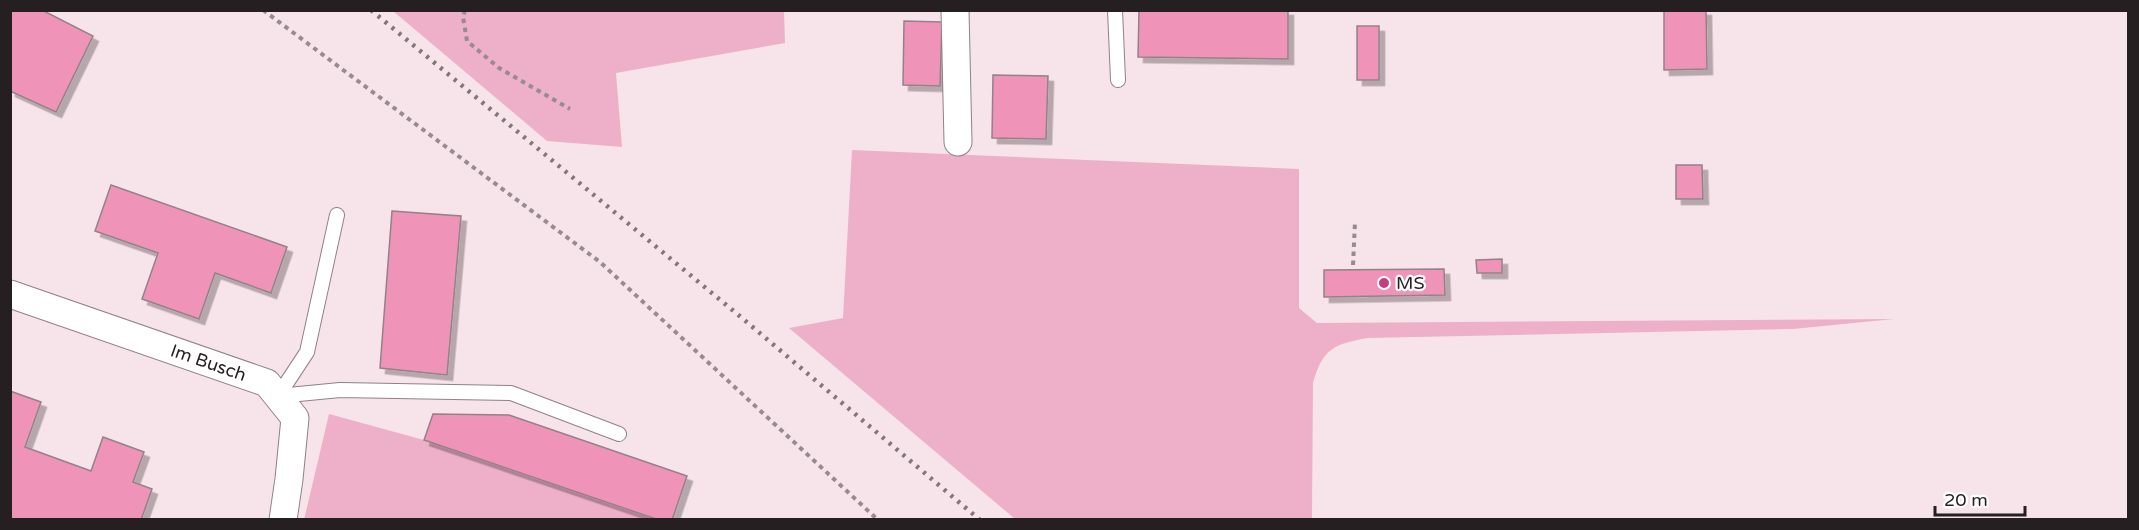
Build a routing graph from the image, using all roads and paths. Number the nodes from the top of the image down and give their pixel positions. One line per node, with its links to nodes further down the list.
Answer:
1 (263, 10): 15 (path)
2 (465, 10): 6 (path)
3 (955, 10): 7 (street)
4 (1115, 10): 5 (lane)
5 (1118, 80)
6 (570, 109)
7 (958, 142)
8 (337, 215): 12 (lane)
9 (1355, 222): 10 (path)
10 (1353, 265)
11 (10, 294): 12 (street, Im Busch)
12 (278, 396): 13 (lane); 14 (street, Im Busch)
13 (620, 434)
14 (283, 519)
15 (878, 519)

